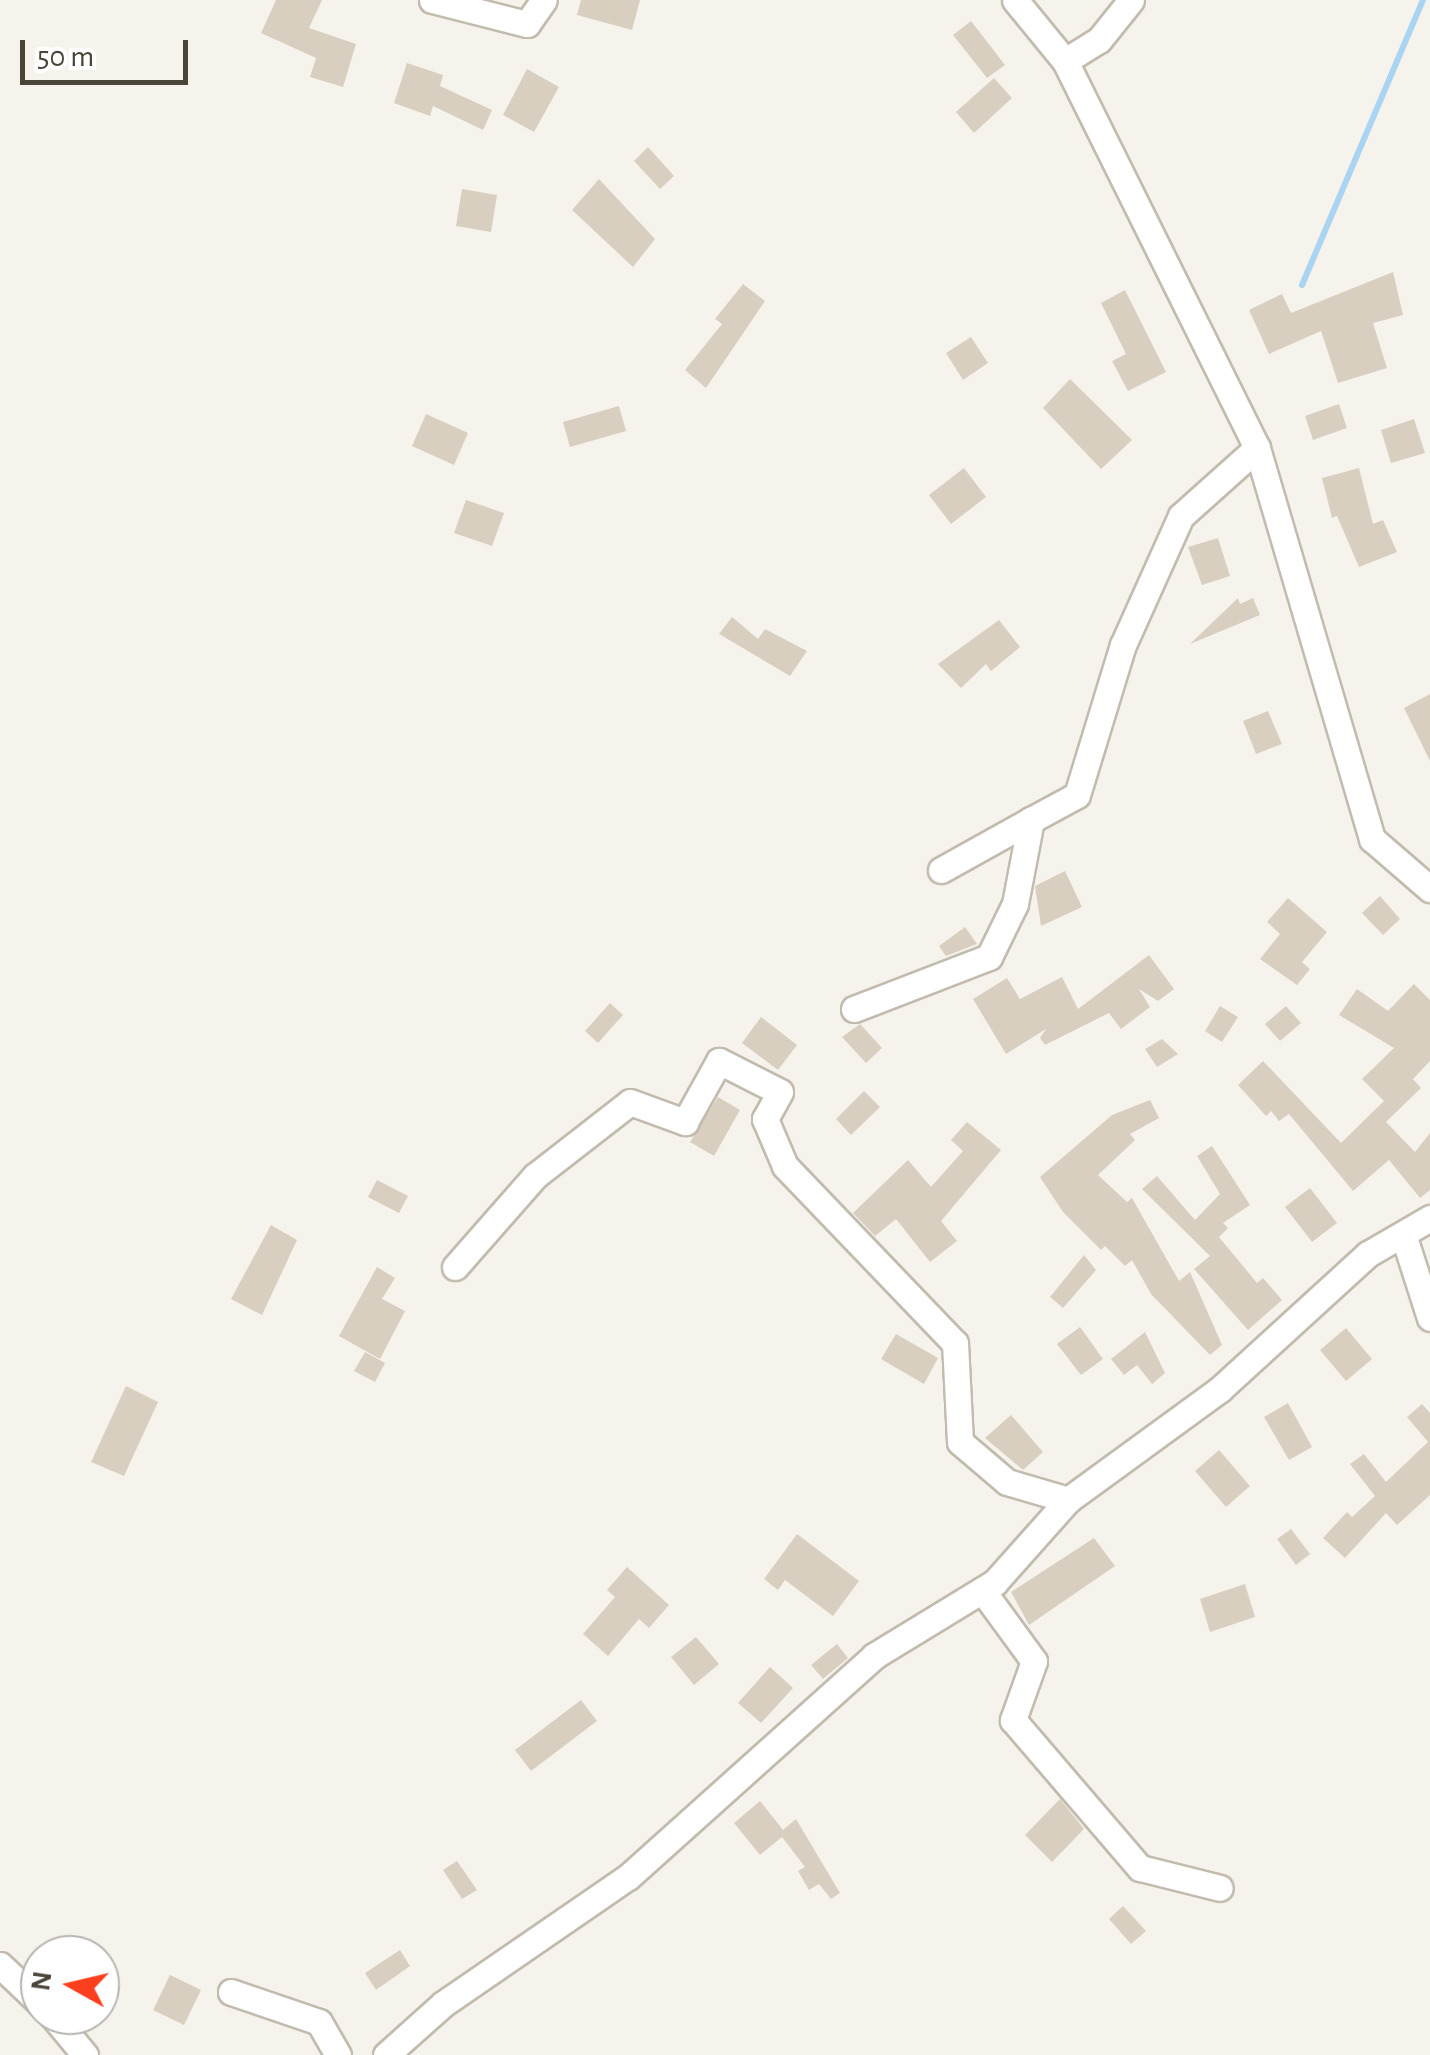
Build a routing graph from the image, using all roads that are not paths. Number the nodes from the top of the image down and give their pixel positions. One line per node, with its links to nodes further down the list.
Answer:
1 (432, 0): 2 (street)
2 (544, 0)
3 (1016, 0): 5 (street)
4 (1131, 0): 5 (street)
5 (1065, 60): 6 (street)
6 (1256, 448): 7 (street); 9 (street)
7 (1031, 820): 8 (street); 10 (street)
8 (941, 870)
9 (1430, 889)
10 (854, 1010)
11 (1430, 1218): 12 (street)
12 (1404, 1237): 14 (street); 15 (street)
13 (454, 1267): 15 (street)
14 (1430, 1318)
15 (1068, 1500): 16 (street)
16 (982, 1590): 17 (street); 24 (street)
17 (1220, 1888)
18 (0, 1965): 19 (street)
19 (20, 1984)
20 (231, 1992): 23 (street)
21 (68, 2035): 22 (street)
22 (84, 2055)
23 (338, 2055)
24 (386, 2055)

